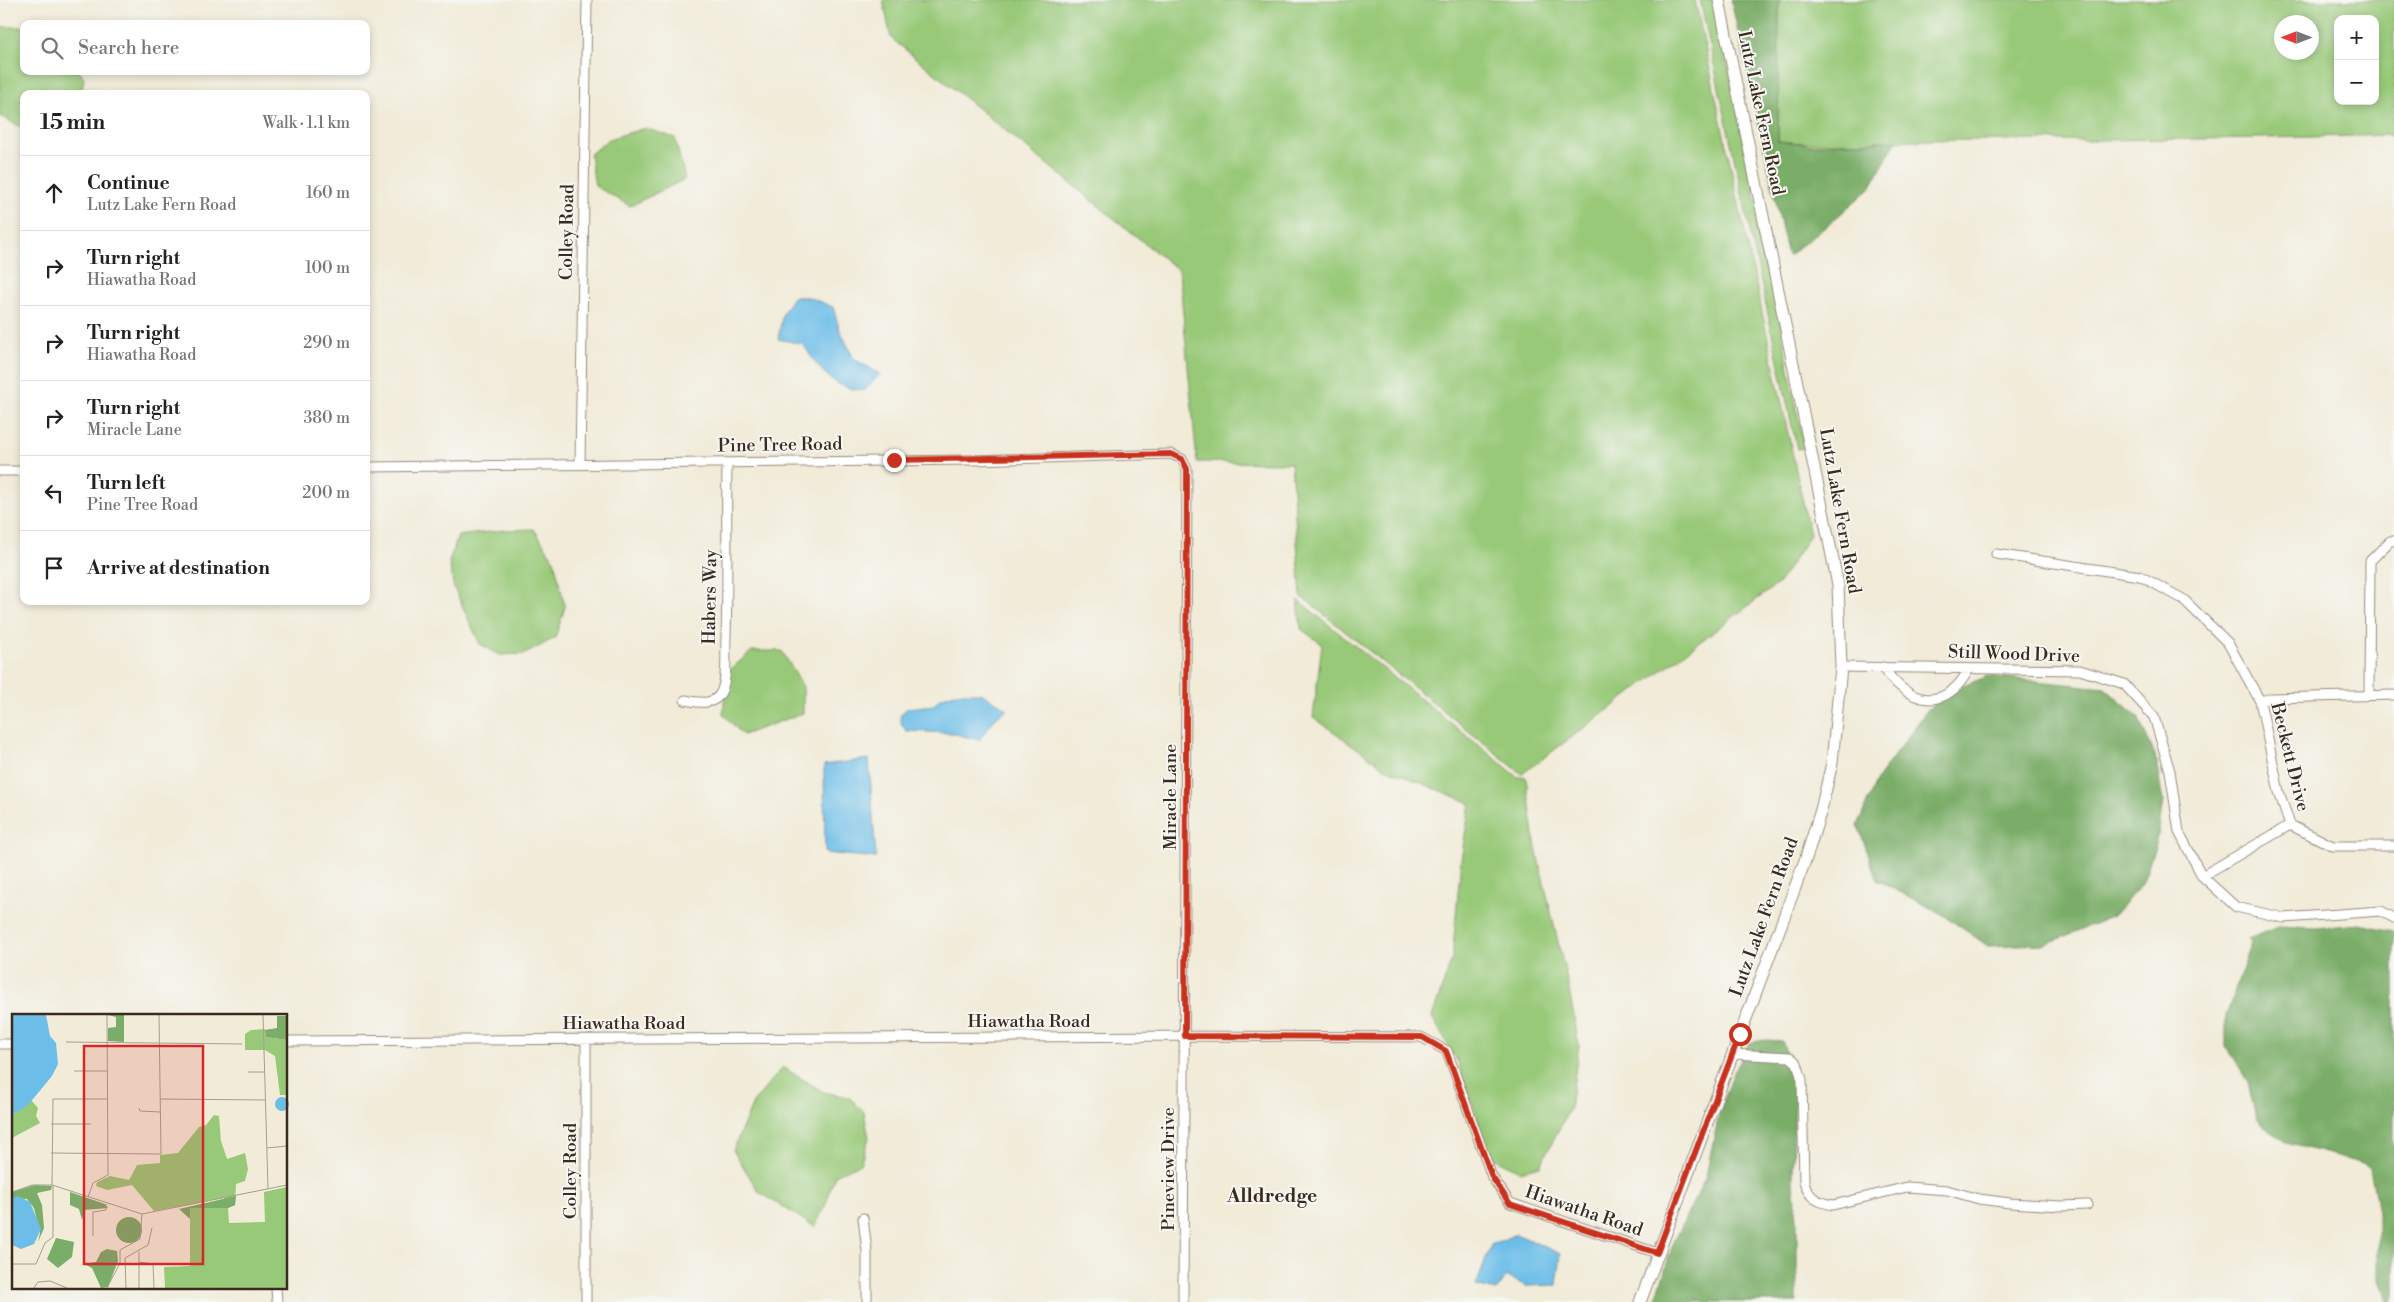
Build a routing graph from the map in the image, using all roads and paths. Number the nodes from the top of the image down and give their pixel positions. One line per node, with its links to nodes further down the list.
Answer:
1 (587, 0): 4 (street, Colley Road)
2 (1719, 0): 11 (main road, Lutz Lake Fern Road)
3 (727, 463): 4 (street, Pine Tree Road); 6 (street, Pine Tree Road); 16 (street, Habers Way)
4 (580, 465): 5 (street, Pine Tree Road)
5 (370, 467)
6 (1187, 469): 22 (street, Miracle Lane)
7 (0, 471): 8 (street)
8 (20, 471)
9 (2394, 541): 14 (street)
10 (1996, 554): 17 (street, Beckett Drive)
11 (1841, 667): 12 (street, Still Wood Drive); 25 (main road, Lutz Lake Fern Road)
12 (1883, 668): 13 (street, Still Wood Drive); 13 (street)
13 (1969, 669): 20 (street, Still Wood Drive)
14 (2369, 695): 15 (street); 17 (street)
15 (2394, 695)
16 (685, 700)
17 (2260, 701): 18 (street, Beckett Drive)
18 (2290, 826): 19 (street, Beckett Drive); 20 (street)
19 (2394, 846)
20 (2202, 876): 21 (street, Still Wood Drive)
21 (2394, 918)
22 (1185, 1036): 23 (street, Hiawatha Road); 28 (street, Hiawatha Road); 31 (street, Pineview Drive)
23 (586, 1040): 24 (street, Hiawatha Road); 29 (street, Colley Road)
24 (288, 1041)
25 (1732, 1054): 26 (street); 28 (main road, Lutz Lake Fern Road)
26 (2087, 1205)
27 (863, 1218): 30 (street)
28 (1657, 1253): 32 (main road, Lutz Lake Fern Road)
29 (586, 1302)
30 (867, 1302)
31 (1183, 1302)
32 (1640, 1302)

